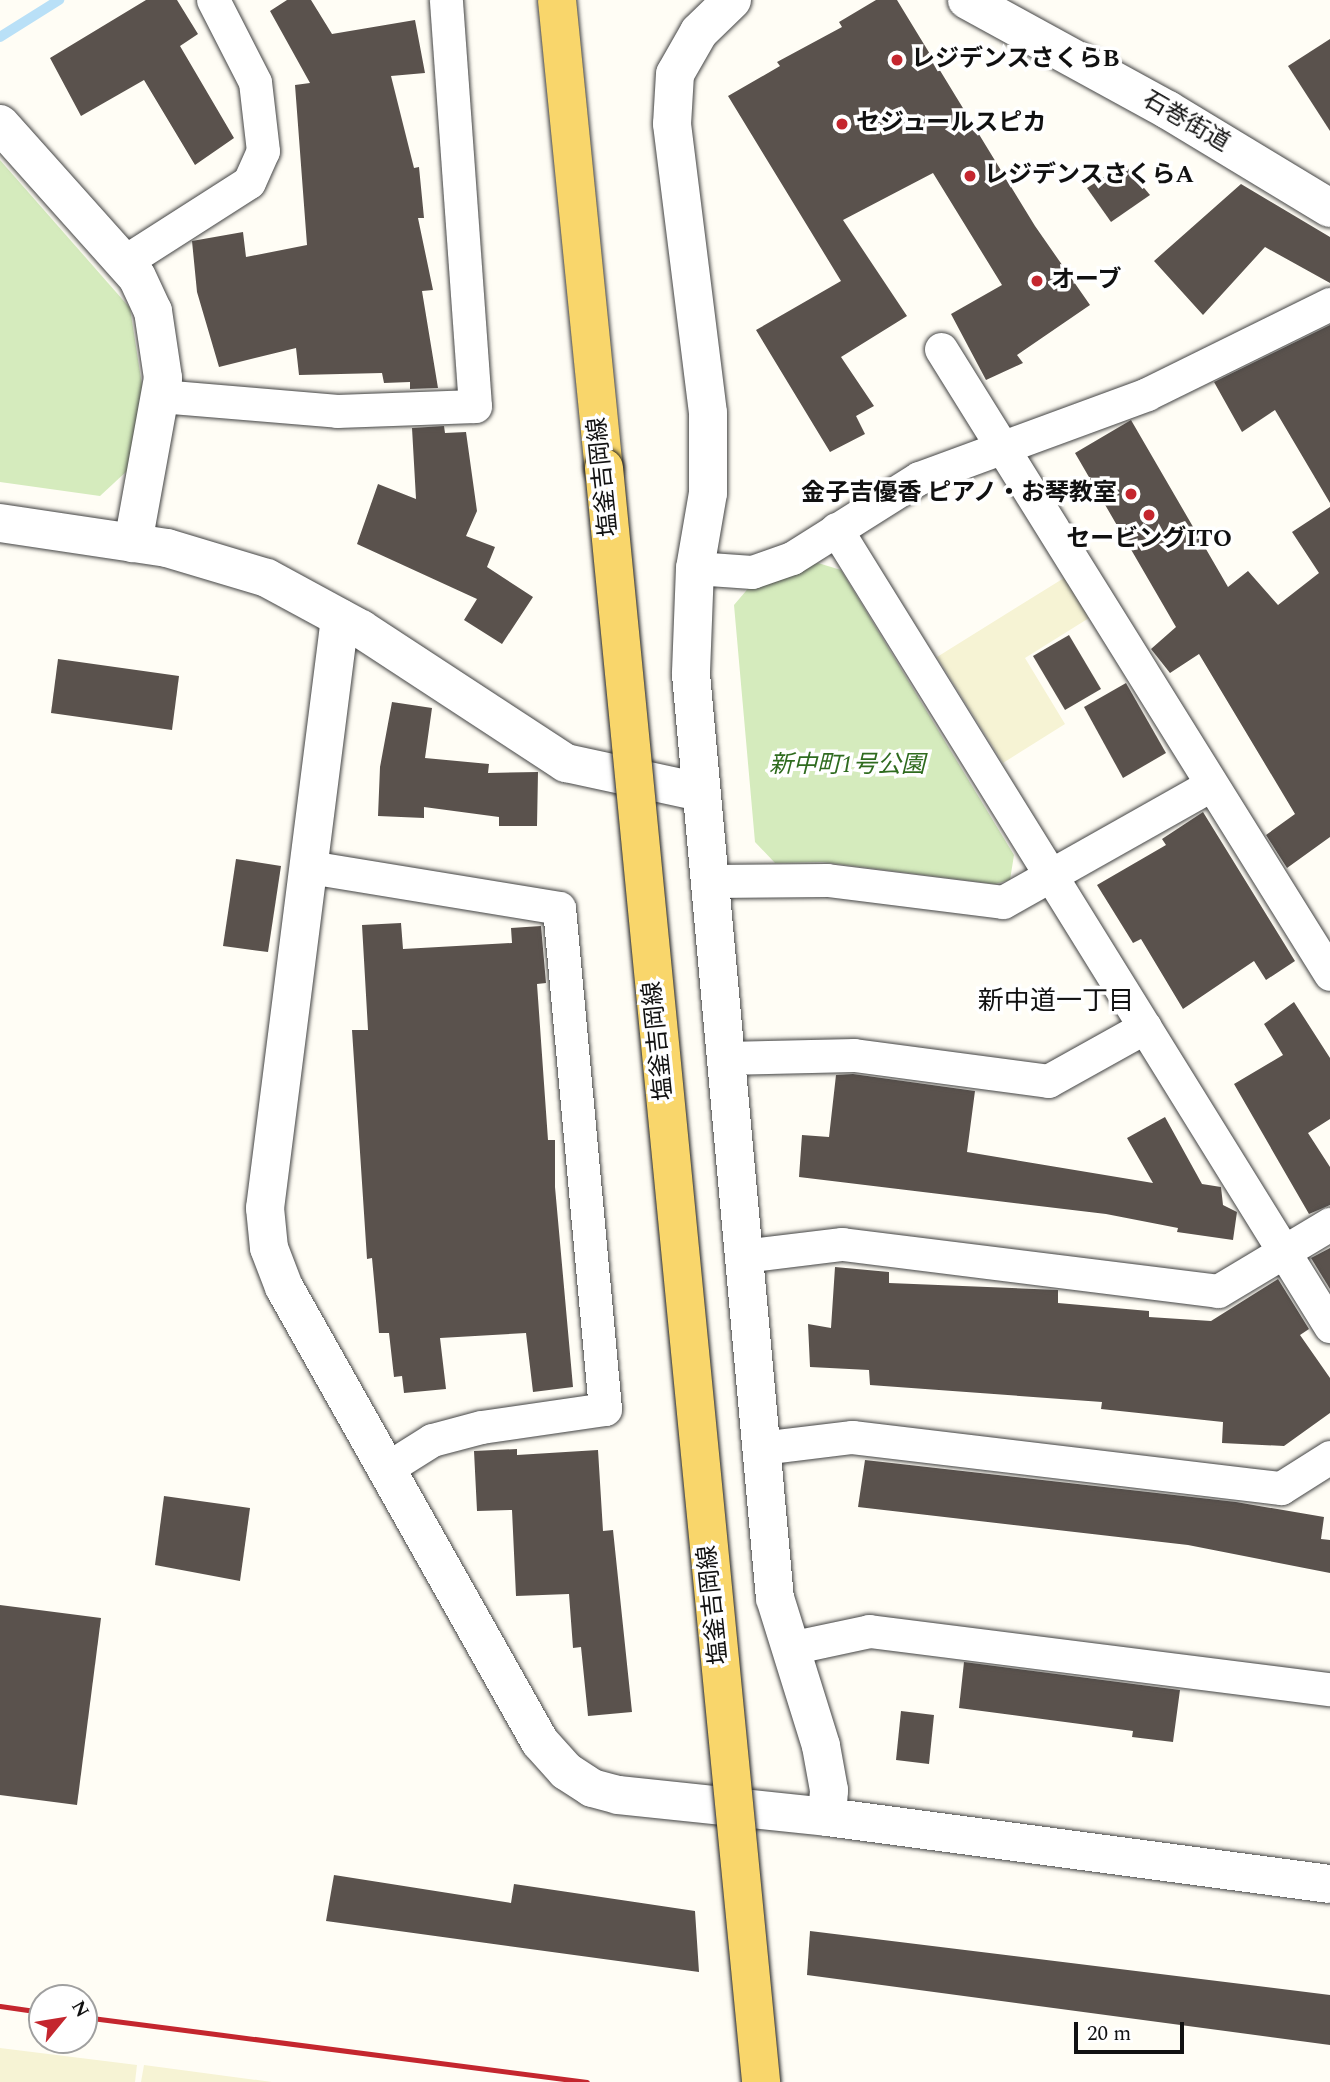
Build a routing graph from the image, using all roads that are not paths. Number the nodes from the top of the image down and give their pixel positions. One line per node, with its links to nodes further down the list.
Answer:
1 (213, 0): 8 (street)
2 (446, 0): 11 (street)
3 (558, 0): 37 (main road, 塩釜吉岡線, bridge)
4 (732, 0): 16 (street)
5 (967, 0): 7 (street, 石巻街道)
6 (0, 124): 8 (street)
7 (1330, 208)
8 (124, 262): 11 (street)
9 (1330, 304): 12 (street)
10 (941, 349): 12 (street)
11 (160, 396): 15 (street)
12 (1003, 449): 14 (street); 18 (street)
13 (0, 523): 15 (street)
14 (836, 529): 16 (street); 21 (street)
15 (133, 543): 17 (street)
16 (695, 568): 19 (street)
17 (340, 618): 19 (street); 20 (street)
18 (1211, 785): 21 (street); 23 (street)
19 (700, 792): 22 (street)
20 (309, 867): 32 (street); 32 (street)
21 (1051, 875): 22 (street); 24 (street)
22 (711, 881): 25 (street)
23 (1330, 974)
24 (1144, 1027): 25 (street); 27 (street)
25 (724, 1058): 28 (street)
26 (1330, 1223): 27 (street)
27 (1284, 1252): 28 (street); 29 (street)
28 (743, 1256): 30 (street)
29 (1330, 1326)
30 (761, 1448): 31 (street); 33 (street)
31 (1330, 1457)
32 (386, 1469): 35 (street)
33 (790, 1648): 34 (street); 35 (street)
34 (1330, 1689)
35 (827, 1817): 36 (street)
36 (1330, 1884)
37 (761, 2082)

